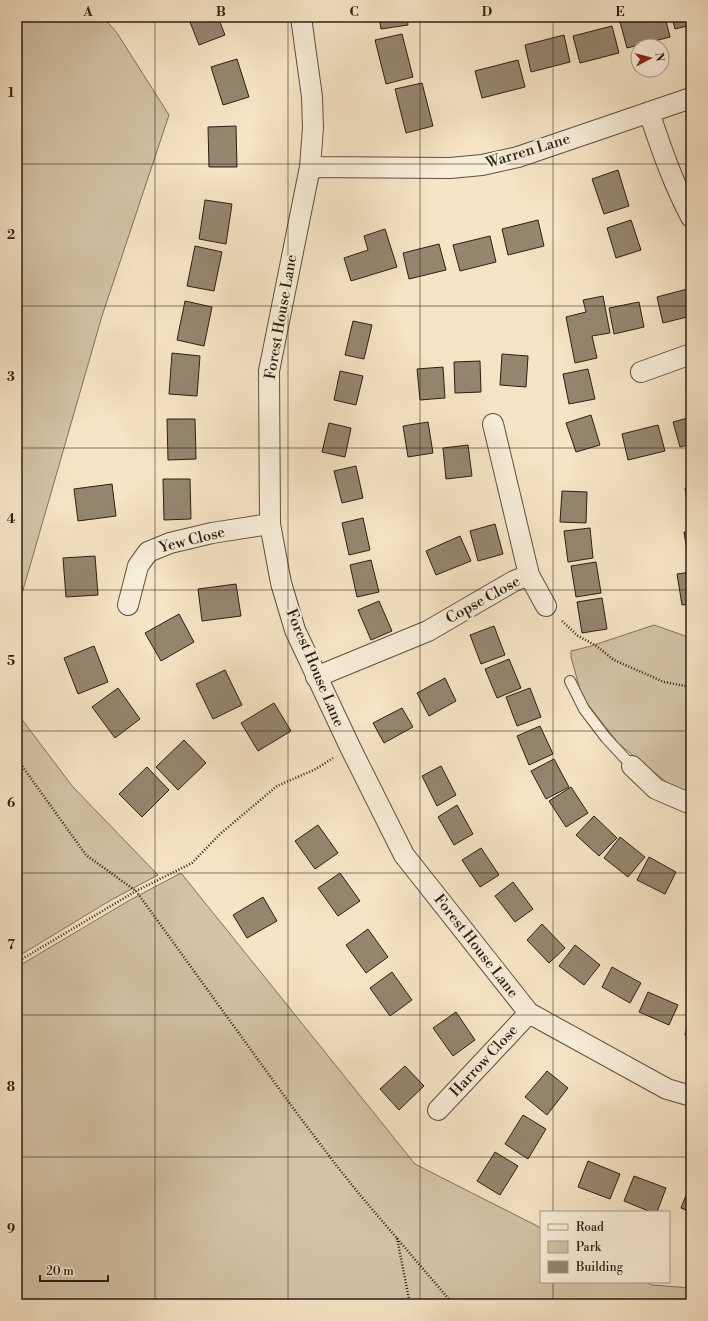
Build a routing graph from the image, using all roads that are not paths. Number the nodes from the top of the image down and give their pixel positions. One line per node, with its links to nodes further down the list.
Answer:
1 (301, 17): 4 (street, Forest House Lane)
2 (691, 98): 3 (street, Warren Lane)
3 (649, 112): 4 (street, Warren Lane); 5 (street)
4 (310, 167): 9 (street, Forest House Lane)
5 (691, 217)
6 (691, 354): 7 (street)
7 (641, 372)
8 (493, 424): 10 (street, Copse Close)
9 (270, 524): 11 (street, Yew Close); 13 (street, Forest House Lane)
10 (529, 575): 12 (street); 13 (street, Copse Close)
11 (128, 605)
12 (546, 606)
13 (316, 677): 17 (street, Forest House Lane)
14 (570, 681): 15 (lane)
15 (632, 766): 16 (street)
16 (691, 804)
17 (529, 1013): 18 (street, Forest House Lane); 19 (street, Harrow Close)
18 (691, 1096)
19 (438, 1110)

